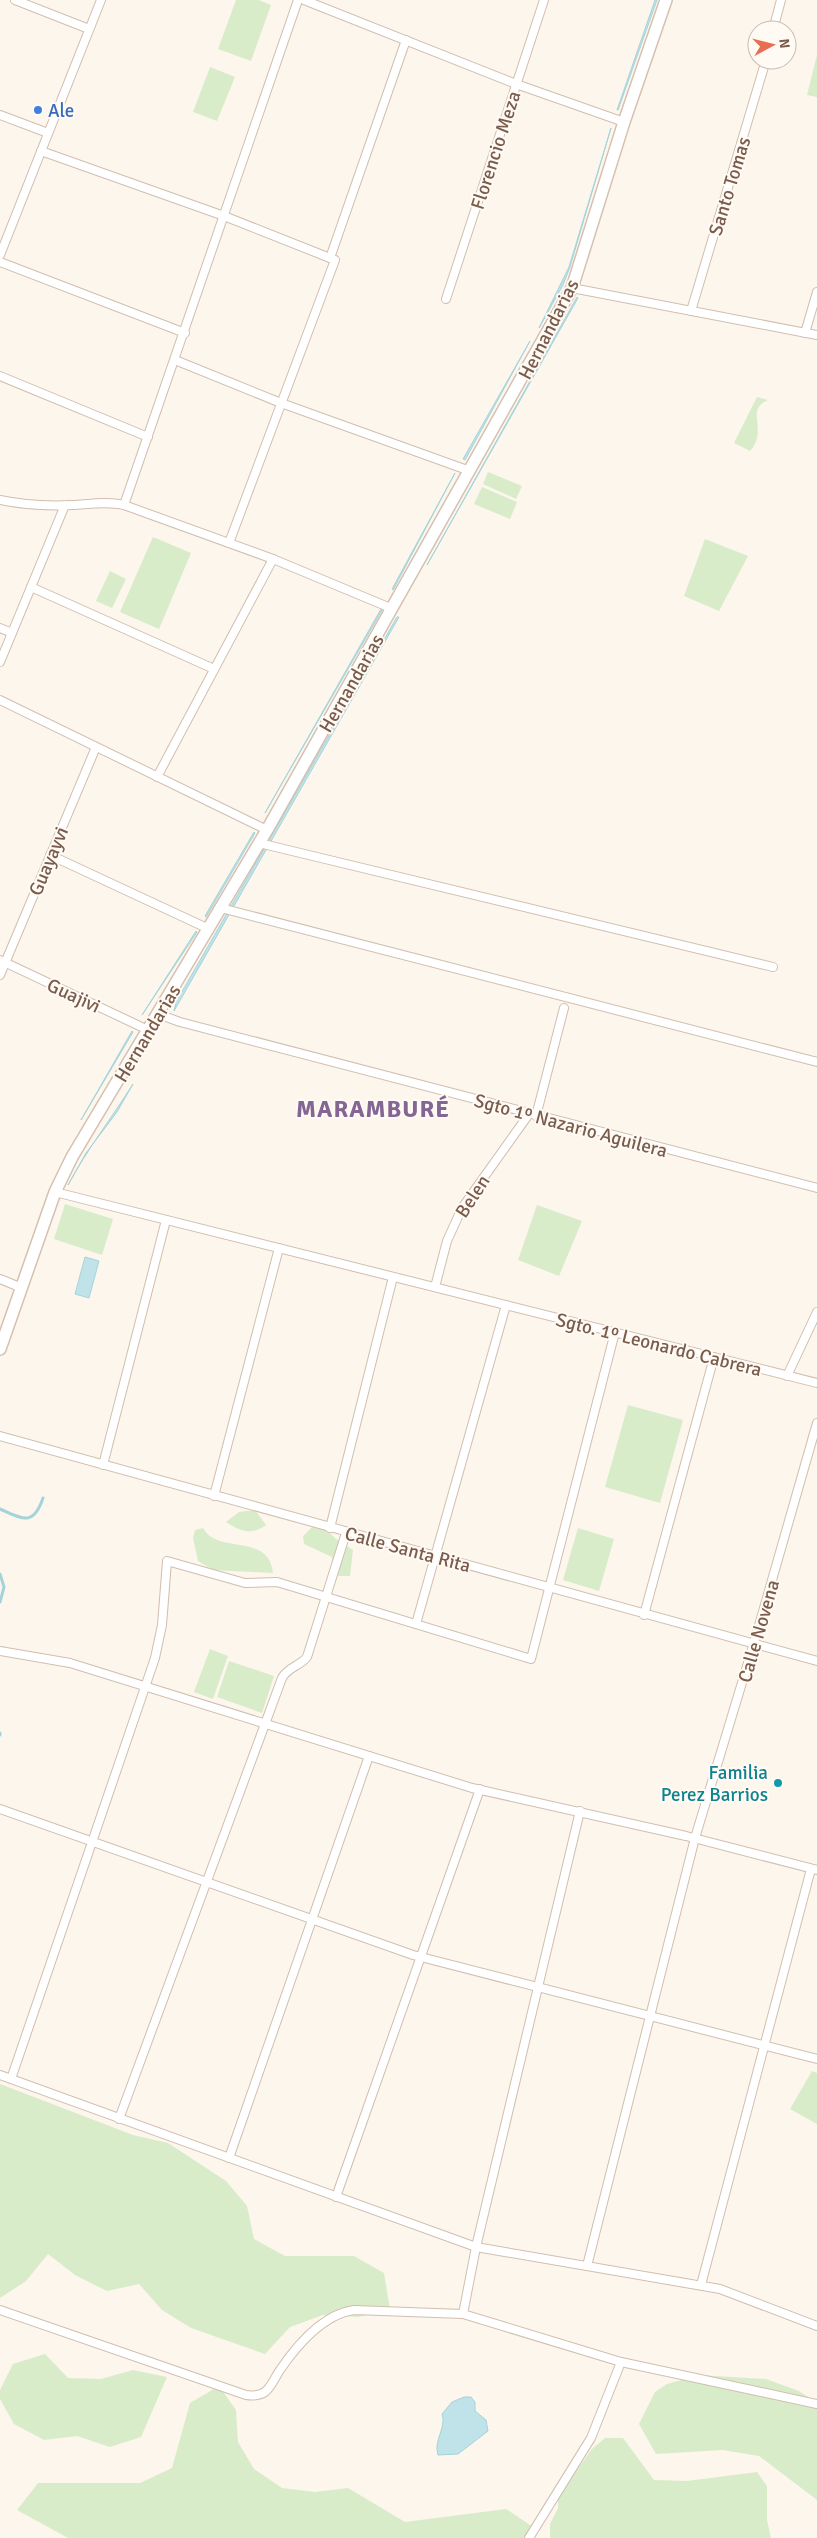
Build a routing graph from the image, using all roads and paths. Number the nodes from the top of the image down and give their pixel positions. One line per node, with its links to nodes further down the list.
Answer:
1 (15, 0): 9 (street)
2 (101, 0): 9 (street)
3 (298, 0): 17 (street)
4 (304, 0): 10 (street)
5 (544, 0): 12 (street, Florencio Meza)
6 (666, 0): 14 (street, Hernandarias)
7 (781, 0): 8 (street)
8 (776, 20)
9 (89, 29): 15 (street)
10 (406, 40): 12 (street); 20 (street)
11 (763, 70): 25 (street, Santo Tomas)
12 (516, 84): 14 (street); 24 (street, Florencio Meza)
13 (0, 115): 15 (street)
14 (624, 122): 22 (street, Hernandarias)
15 (48, 133): 16 (street)
16 (41, 151): 17 (street); 18 (street)
17 (224, 216): 20 (street); 26 (street)
18 (4, 234): 19 (street)
19 (0, 255)
20 (330, 258): 31 (street)
21 (0, 262): 26 (street)
22 (572, 288): 25 (street); 33 (street, Hernandarias)
23 (817, 292): 27 (street)
24 (446, 299)
25 (691, 311): 27 (street)
26 (185, 332): 29 (street)
27 (805, 333): 28 (street)
28 (817, 335)
29 (175, 360): 31 (street); 32 (street)
30 (0, 376): 32 (street)
31 (281, 403): 33 (street); 37 (street)
32 (148, 437): 36 (street)
33 (470, 472): 40 (street, Hernandarias)
34 (0, 500): 35 (street)
35 (65, 505): 36 (street); 39 (street)
36 (124, 505): 37 (street)
37 (229, 543): 38 (street)
38 (273, 559): 40 (street); 44 (street)
39 (31, 587): 42 (street); 44 (street)
40 (393, 609): 48 (street, Hernandarias)
41 (0, 628): 42 (street)
42 (12, 633): 43 (street)
43 (0, 662)
44 (214, 669): 47 (street)
45 (0, 700): 46 (street)
46 (96, 747): 47 (street); 50 (street, Guayayvi)
47 (157, 777): 48 (street)
48 (267, 830): 49 (street, Hernandarias)
49 (259, 843): 51 (street, Hernandarias); 54 (street)
50 (50, 855): 52 (street); 53 (street, Guayayvi)
51 (221, 908): 52 (street, Hernandarias); 59 (street)
52 (209, 929): 57 (street, Hernandarias)
53 (3, 961): 55 (street, Guayayvi); 58 (street, Guajivi)
54 (773, 967)
55 (0, 975)
56 (564, 1008): 60 (street)
57 (158, 1014): 58 (street, Hernandarias); 60 (street, Sgto 1º Nazario Aguilera)
58 (148, 1030): 62 (street, Hernandarias)
59 (817, 1062)
60 (533, 1115): 61 (street, Sgto 1º Nazario Aguilera); 67 (street, Belen)
61 (817, 1188)
62 (55, 1192): 63 (street, Sgto. 1º Leonardo Cabrera); 68 (street, Hernandarias)
63 (166, 1220): 64 (street, Sgto. 1º Leonardo Cabrera); 78 (street)
64 (279, 1248): 65 (street, Sgto. 1º Leonardo Cabrera); 79 (street)
65 (393, 1277): 67 (street, Sgto. 1º Leonardo Cabrera); 80 (street)
66 (0, 1279): 68 (street)
67 (435, 1287): 69 (street, Sgto. 1º Leonardo Cabrera)
68 (22, 1288): 72 (street, Hernandarias)
69 (504, 1304): 71 (street, Sgto. 1º Leonardo Cabrera); 82 (street)
70 (817, 1312): 74 (street)
71 (614, 1332): 73 (street, Sgto. 1º Leonardo Cabrera); 83 (street)
72 (0, 1349)
73 (714, 1358): 74 (street, Sgto. 1º Leonardo Cabrera); 85 (street)
74 (787, 1376): 75 (street, Sgto. 1º Leonardo Cabrera)
75 (817, 1383)
76 (817, 1423): 87 (street, Calle Novena)
77 (0, 1436): 78 (street, Calle Santa Rita)
78 (103, 1465): 79 (street, Calle Santa Rita)
79 (214, 1496): 80 (street, Calle Santa Rita)
80 (330, 1528): 81 (street, Calle Santa Rita)
81 (346, 1533): 82 (street, Calle Santa Rita); 84 (street)
82 (435, 1556): 83 (street, Calle Santa Rita); 86 (street)
83 (549, 1588): 85 (street, Calle Santa Rita); 86 (street)
84 (327, 1597): 86 (street); 90 (street); 91 (street)
85 (644, 1615): 87 (street, Calle Santa Rita)
86 (416, 1624)
87 (754, 1643): 89 (street, Calle Santa Rita); 96 (street, Calle Novena)
88 (0, 1651): 90 (street)
89 (817, 1661)
90 (146, 1686): 91 (street); 97 (street)
91 (265, 1723): 92 (street); 99 (street)
92 (369, 1756): 93 (street); 100 (street)
93 (480, 1789): 95 (street); 101 (street)
94 (0, 1809): 97 (street)
95 (580, 1811): 96 (street); 102 (street)
96 (695, 1838): 98 (street); 103 (street, Calle Novena)
97 (94, 1842): 99 (street); 107 (street)
98 (814, 1869): 104 (street)
99 (207, 1882): 100 (street); 108 (street)
100 (312, 1919): 101 (street); 109 (street)
101 (421, 1957): 102 (street); 110 (street)
102 (538, 1987): 103 (street); 111 (street)
103 (650, 2016): 104 (street); 112 (street, Calle Novena)
104 (765, 2046): 105 (street); 113 (street)
105 (817, 2059)
106 (0, 2075): 107 (street)
107 (12, 2079): 108 (street)
108 (118, 2119): 109 (street)
109 (228, 2158): 110 (street)
110 (336, 2197): 111 (street)
111 (476, 2247): 112 (street); 115 (street)
112 (586, 2266): 113 (street)
113 (701, 2285): 116 (street)
114 (0, 2310): 115 (street)
115 (463, 2314): 117 (street)
116 (817, 2326)
117 (621, 2362): 118 (street); 119 (street)
118 (817, 2404)
119 (529, 2538)

